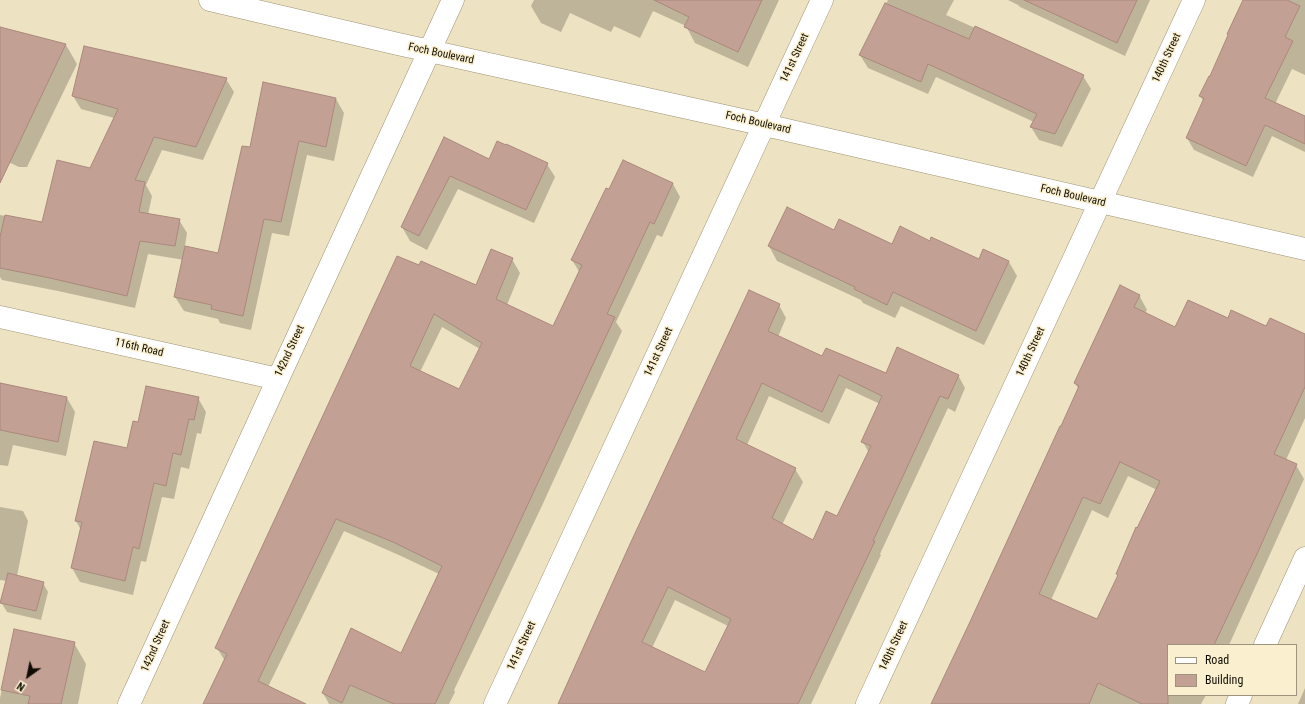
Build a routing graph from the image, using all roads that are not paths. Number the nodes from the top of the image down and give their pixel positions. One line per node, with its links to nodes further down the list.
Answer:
1 (210, 0): 5 (street, Foch Boulevard)
2 (453, 0): 5 (street, 142nd Street)
3 (822, 0): 6 (street, 141st Street)
4 (1194, 0): 7 (street, 140th Street)
5 (429, 52): 6 (street, Foch Boulevard); 10 (street, 142nd Street)
6 (765, 125): 7 (street, Foch Boulevard); 14 (street, 141st Street)
7 (1100, 203): 8 (street, Foch Boulevard); 15 (street, 140th Street)
8 (1305, 249)
9 (0, 317): 10 (street, 116th Road)
10 (278, 379): 13 (street, 142nd Street)
11 (1305, 558): 12 (street)
12 (1265, 644)
13 (129, 704)
14 (495, 704)
15 (867, 704)

